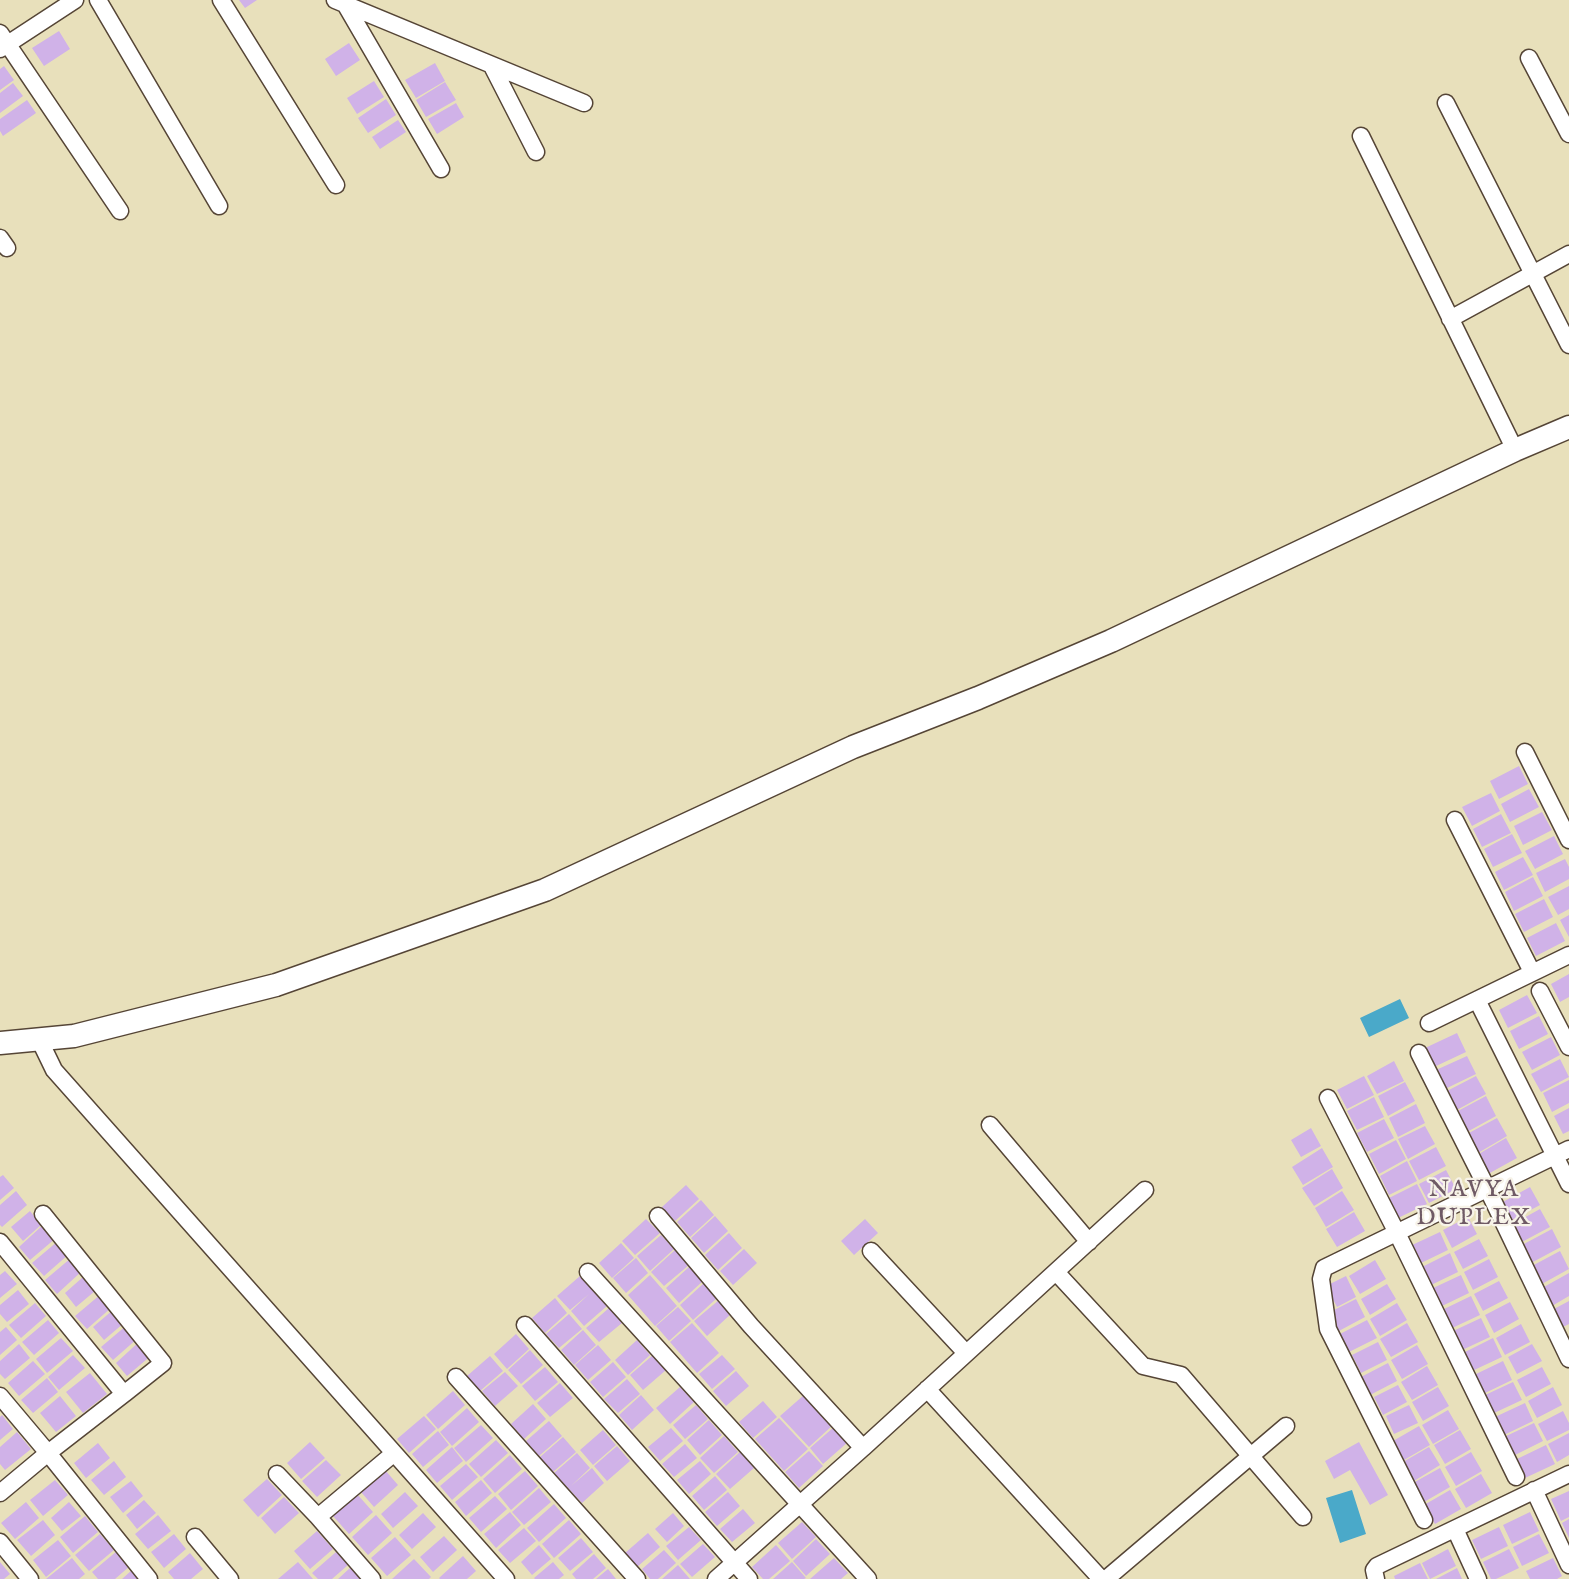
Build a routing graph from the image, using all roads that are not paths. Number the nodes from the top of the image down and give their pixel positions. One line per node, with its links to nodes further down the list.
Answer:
1 (75, 0): 5 (street)
2 (98, 0): 15 (street)
3 (221, 0): 14 (street)
4 (340, 2): 7 (street); 13 (street)
5 (2, 42): 16 (street)
6 (1529, 58): 10 (street)
7 (492, 66): 8 (street); 12 (street)
8 (584, 103)
9 (1446, 103): 18 (street)
10 (1569, 134)
11 (1361, 136): 19 (street)
12 (536, 152)
13 (441, 169)
14 (336, 185)
15 (219, 206)
16 (120, 211)
17 (1569, 254): 18 (street)
18 (1533, 275): 19 (street); 20 (street)
19 (1450, 319): 22 (street)
20 (1569, 345)
21 (1569, 427): 22 (street)
22 (1515, 450): 31 (street)
23 (1525, 752): 25 (street)
24 (1455, 820): 27 (street)
25 (1569, 840)
26 (1569, 955): 27 (street)
27 (1532, 972): 29 (street)
28 (1540, 992): 33 (street)
29 (1477, 1000): 30 (street); 37 (street)
30 (1428, 1023)
31 (39, 1039): 32 (street); 59 (street)
32 (0, 1043)
33 (1569, 1047)
34 (1419, 1053): 39 (street)
35 (1328, 1098): 43 (street)
36 (990, 1125): 45 (street)
37 (1562, 1152): 38 (street); 39 (street)
38 (1569, 1184)
39 (1487, 1188): 43 (street); 51 (street)
40 (1145, 1190): 45 (street)
41 (43, 1214): 54 (street)
42 (658, 1216): 57 (street)
43 (1397, 1233): 63 (street); 69 (street)
44 (0, 1242): 54 (street)
45 (1089, 1242): 48 (street)
46 (871, 1251): 50 (street)
47 (588, 1272): 66 (street)
48 (1056, 1272): 50 (street); 60 (street)
49 (525, 1325): 73 (street)
50 (966, 1353): 53 (street)
51 (1569, 1359)
52 (456, 1377): 81 (street)
53 (927, 1389): 57 (street); 75 (street)
54 (123, 1394): 58 (street)
55 (0, 1395): 58 (street)
56 (1286, 1425): 60 (street)
57 (863, 1448): 66 (street)
58 (48, 1453): 65 (street); 77 (street)
59 (393, 1454): 67 (street); 80 (street)
60 (1251, 1455): 68 (street); 75 (street)
61 (277, 1474): 67 (street)
62 (1569, 1474): 64 (street)
63 (1515, 1477)
64 (1534, 1490): 70 (street); 74 (street)
65 (0, 1493)
66 (800, 1505): 73 (street); 84 (street)
67 (318, 1517): 79 (street)
68 (1303, 1517)
69 (1424, 1520)
70 (1455, 1529): 85 (street); 86 (street)
71 (195, 1537): 78 (street)
72 (0, 1542): 76 (street)
73 (734, 1563): 82 (street); 83 (street)
74 (1569, 1565)
75 (1110, 1577)
76 (30, 1579)
77 (149, 1579)
78 (230, 1579)
79 (372, 1579)
80 (506, 1579)
81 (636, 1579)
82 (716, 1579)
83 (749, 1579)
84 (868, 1579)
85 (1376, 1579)
86 (1478, 1579)

